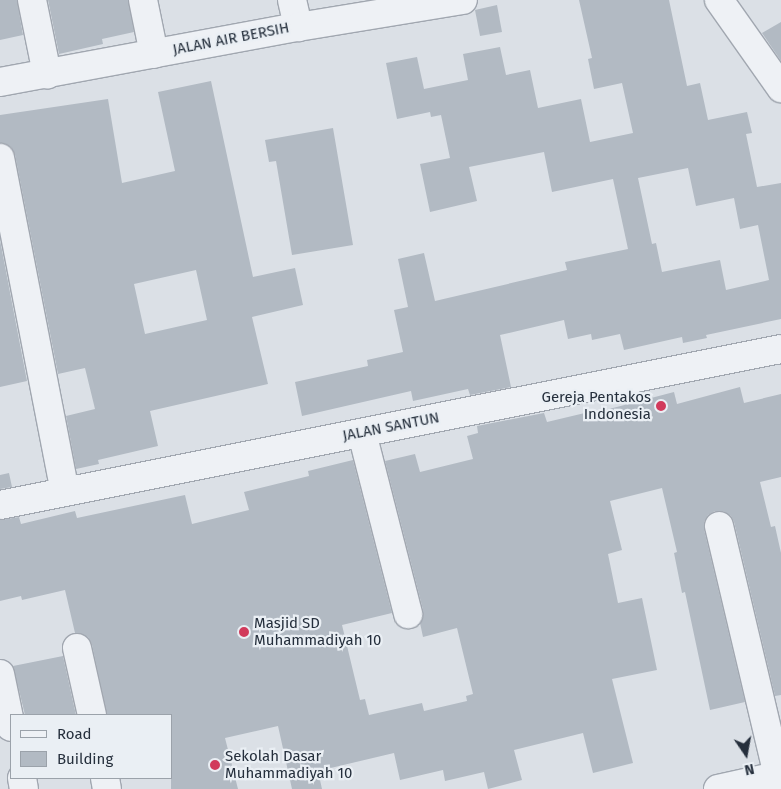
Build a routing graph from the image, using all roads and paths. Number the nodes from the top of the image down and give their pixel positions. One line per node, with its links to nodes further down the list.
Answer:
1 (32, 0): 8 (street)
2 (143, 0): 7 (street)
3 (292, 0): 6 (street)
4 (463, 0): 6 (street, JALAN AIR BERSIH)
5 (719, 0): 10 (street)
6 (298, 27): 7 (street, JALAN AIR BERSIH)
7 (154, 54): 8 (street, JALAN AIR BERSIH)
8 (47, 74): 9 (street, JALAN AIR BERSIH)
9 (0, 82)
10 (781, 88)
11 (0, 158): 14 (street)
12 (781, 349): 13 (street, JALAN SANTUN)
13 (362, 433): 14 (street, JALAN SANTUN); 17 (street)
14 (65, 492): 15 (street, JALAN SANTUN)
15 (0, 505)
16 (719, 526): 22 (street)
17 (408, 614)
18 (77, 648): 20 (street)
19 (0, 674): 21 (street)
20 (92, 714)
21 (10, 722)
22 (779, 775): 23 (street)
23 (718, 789)

